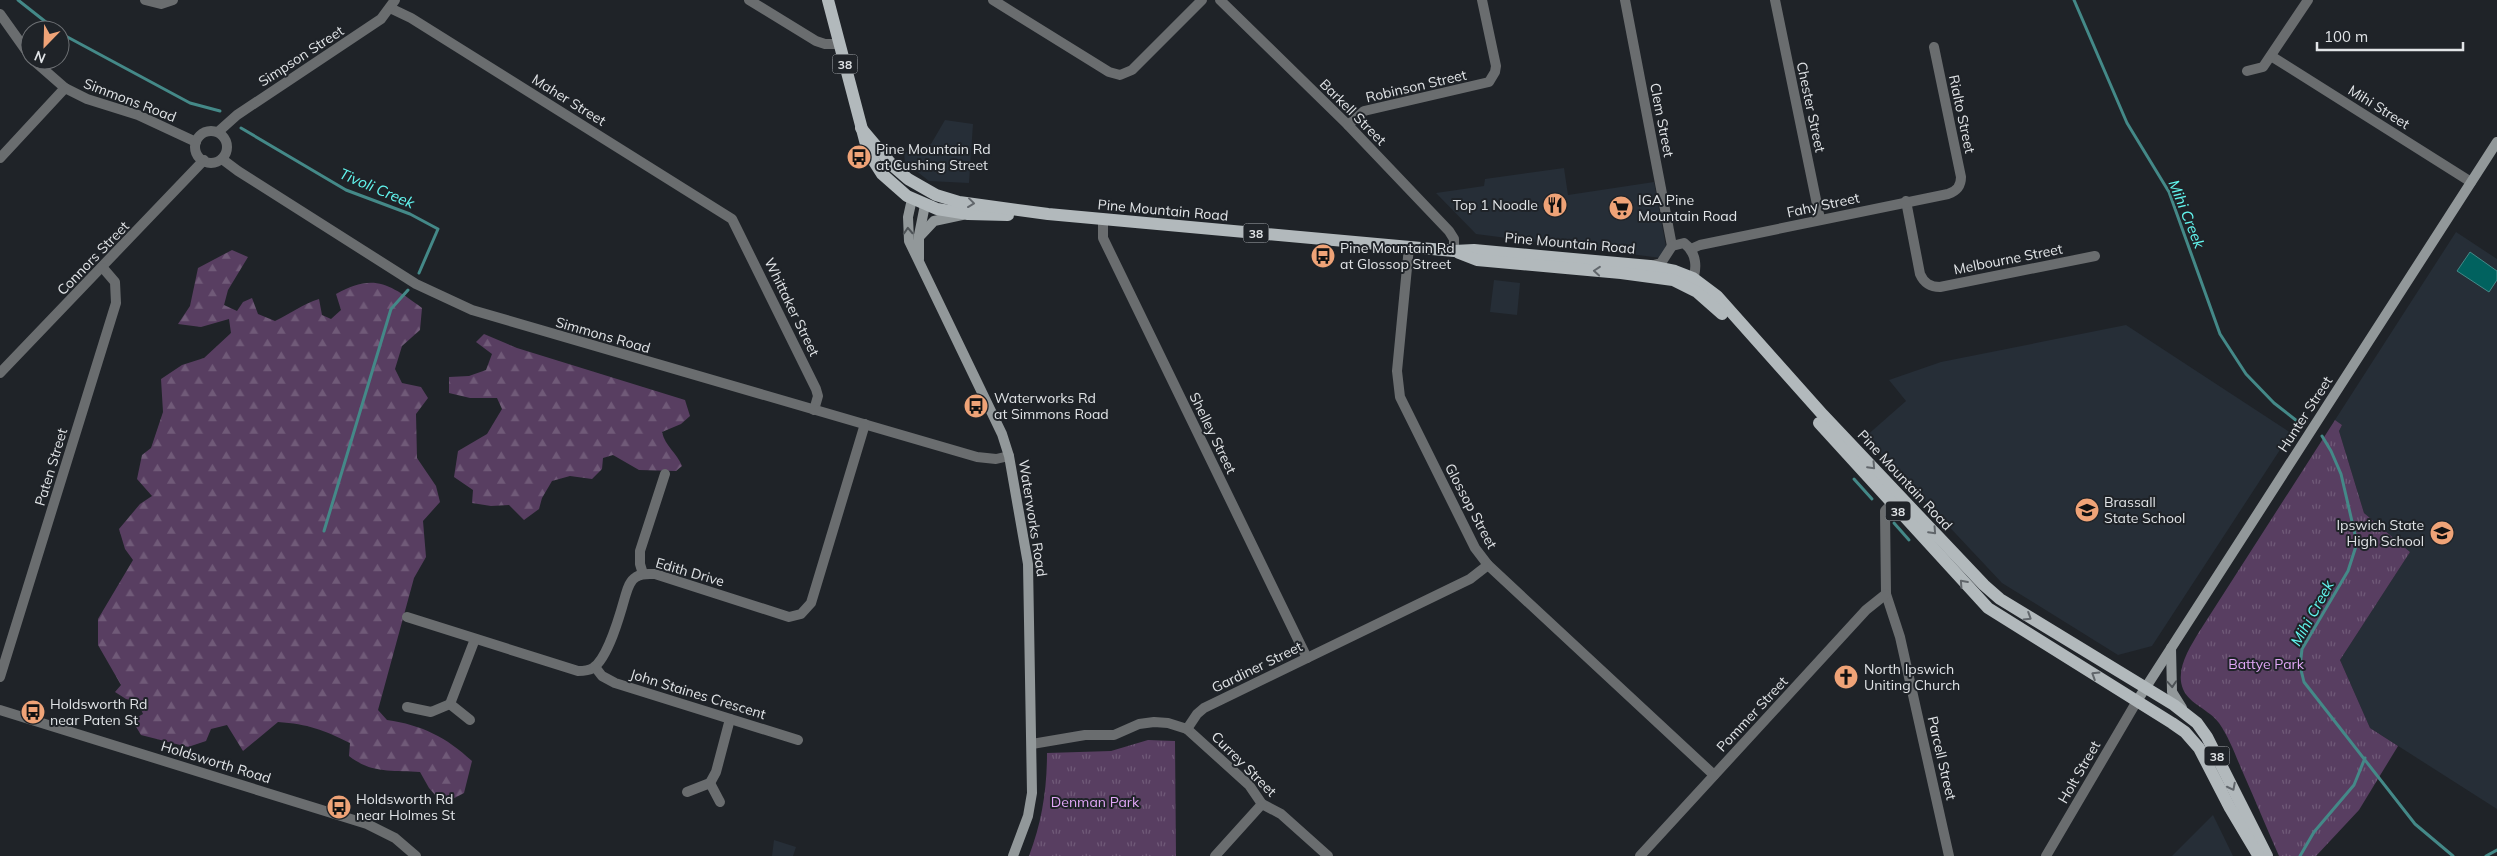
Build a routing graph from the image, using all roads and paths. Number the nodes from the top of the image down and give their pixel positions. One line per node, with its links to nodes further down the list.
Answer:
1 (145, 0): 2 (street)
2 (173, 0)
3 (749, 0): 15 (street)
4 (828, 0): 15 (main road, Pine Mountain Road / 38)
5 (993, 0): 6 (street)
6 (1202, 0)
7 (1220, 0): 21 (street, Barkell Street)
8 (1482, 0): 21 (street, Robinson Street)
9 (1625, 0): 41 (street, Clem Street)
10 (1775, 0): 39 (street, Chester Street)
11 (2308, 0): 17 (street)
12 (392, 4): 23 (street, Simpson Street); 37 (street, Maher Street)
13 (0, 14): 14 (street)
14 (20, 42)
15 (840, 44): 22 (main road, Pine Mountain Road / 38)
16 (1934, 47): 30 (street, Rialto Street)
17 (2271, 56): 19 (street); 29 (street, Mihi Street)
18 (44, 70): 20 (street, Simmons Road)
19 (2247, 71)
20 (65, 88): 24 (street, Simmons Road); 26 (street)
21 (1348, 125): 44 (street, Barkell Street)
22 (861, 128): 31 (main road, Pine Mountain Road / 38); 32 (main road, Pine Mountain Road / 38)
23 (222, 129): 24 (street); 27 (street)
24 (196, 142): 28 (street)
25 (2497, 142): 29 (main road, Hunter Street)
26 (0, 158)
27 (222, 159): 28 (street); 51 (street, Simmons Road)
28 (204, 160): 48 (street, Connors Street)
29 (2471, 182): 61 (main road, Hunter Street)
30 (1959, 187): 33 (street, Fahy Street)
31 (924, 189): 32 (main road); 34 (main road); 36 (main road, Pine Mountain Road / 38, one-way to 36)
32 (912, 199): 34 (main road, Pine Mountain Road / 38); 46 (main road, Waterworks Road, one-way to 32)
33 (1906, 201): 39 (street, Fahy Street); 45 (street, Melbourne Street)
34 (925, 205): 35 (main road, Pine Mountain Road / 38); 40 (main road, Waterworks Road)
35 (968, 214): 36 (main road, Pine Mountain Road / 38); 40 (main road)
36 (1048, 214): 38 (main road, Pine Mountain Road / 38)
37 (732, 219): 51 (street, Whittaker Street)
38 (1103, 219): 42 (main road, Pine Mountain Road / 38); 62 (street, Shelley Street)
39 (1820, 219): 43 (street, Fahy Street)
40 (919, 237): 46 (main road, Waterworks Road)
41 (1672, 246): 43 (street); 47 (street)
42 (1408, 247): 44 (main road, Pine Mountain Road / 38); 56 (street, Glossop Street)
43 (1692, 249): 49 (street)
44 (1454, 251): 47 (main road, Pine Mountain Road / 38); 47 (main road, Pine Mountain Road / 38, one-way to 44)
45 (2094, 256)
46 (918, 260): 53 (main road, Waterworks Road)
47 (1664, 267): 49 (main road, Pine Mountain Road / 38)
48 (103, 268): 50 (street, Connors Street); 64 (street, Paten Street)
49 (1691, 283): 55 (main road, Pine Mountain Road / 38)
50 (0, 373)
51 (814, 410): 52 (street, Simmons Road)
52 (866, 424): 53 (street, Simmons Road); 57 (street, Edith Drive)
53 (1009, 456): 75 (main road, Waterworks Road)
54 (665, 474): 57 (street)
55 (1895, 499): 58 (street, Parcell Street); 65 (main road, Pine Mountain Road / 38, one-way to 65); 66 (main road, Pine Mountain Road / 38, one-way to 55)
56 (1488, 565): 62 (street, Gardiner Street); 76 (street, Glossop Street)
57 (643, 574): 63 (street, Edith Drive)
58 (1886, 594): 76 (street, Pommer Street); 86 (street, Parcell Street)
59 (406, 617): 60 (street)
60 (475, 639): 63 (street); 67 (street)
61 (2171, 647): 65 (main road, Hunter Street); 70 (main road, one-way to 70)
62 (1306, 658): 73 (street, Gardiner Street)
63 (595, 668): 71 (street, John Staines Crescent)
64 (0, 676)
65 (2145, 688): 66 (main road, Hunter Street); 70 (main road, Pine Mountain Road / 38)
66 (2136, 701): 87 (street, Holt Street); 88 (main road, Pine Mountain Road / 38)
67 (450, 704): 68 (street); 72 (street)
68 (407, 707)
69 (0, 710): 81 (street, Holdsworth Road)
70 (2190, 716): 89 (main road, Pine Mountain Road / 38, one-way to 89)
71 (730, 719): 74 (street, John Staines Crescent); 77 (street)
72 (470, 720)
73 (1186, 729): 75 (street); 80 (street, Currey Street)
74 (798, 740)
75 (1032, 744): 82 (main road, Waterworks Road)
76 (1714, 775): 85 (street, Pommer Street)
77 (710, 783): 78 (street); 79 (street)
78 (687, 792)
79 (720, 802)
80 (1262, 804): 83 (street); 84 (street, Currey Street)
81 (416, 856)
82 (1013, 856)
83 (1215, 856)
84 (1328, 856)
85 (1640, 856)
86 (1949, 856)
87 (2046, 856)
88 (2259, 856)
89 (2267, 856)

